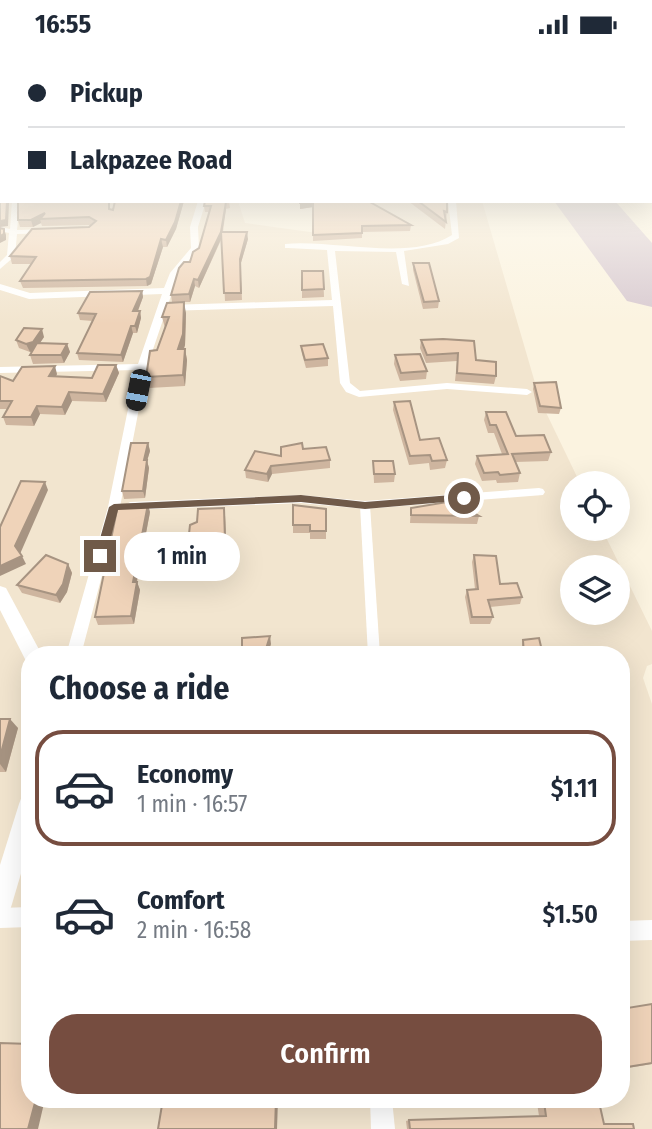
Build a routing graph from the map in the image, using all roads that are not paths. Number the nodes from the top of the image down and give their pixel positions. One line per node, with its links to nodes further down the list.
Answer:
1 (13, 223): 6 (street)
2 (195, 223): 13 (street)
3 (455, 223): 9 (street)
4 (0, 229): 6 (street)
5 (52, 230): 6 (street)
6 (12, 232): 10 (street)
7 (288, 246): 8 (street)
8 (331, 247): 9 (street); 14 (street)
9 (400, 249): 11 (street)
10 (0, 266)
11 (406, 283)
12 (0, 287): 13 (street)
13 (167, 292): 15 (street)
14 (335, 303): 15 (street); 18 (street)
15 (161, 308): 16 (street)
16 (142, 367): 17 (street); 21 (street)
17 (0, 370)
18 (527, 392)
19 (539, 492): 20 (street)
20 (365, 505): 21 (street); 25 (street)
21 (114, 507): 24 (street)
22 (0, 593): 23 (street)
23 (28, 646)
24 (75, 646)
25 (373, 646)
26 (21, 834): 27 (street)
27 (0, 905): 28 (street)
28 (21, 913)
29 (652, 930): 30 (street)
30 (630, 931)
31 (382, 1108): 32 (street)
32 (383, 1129)

